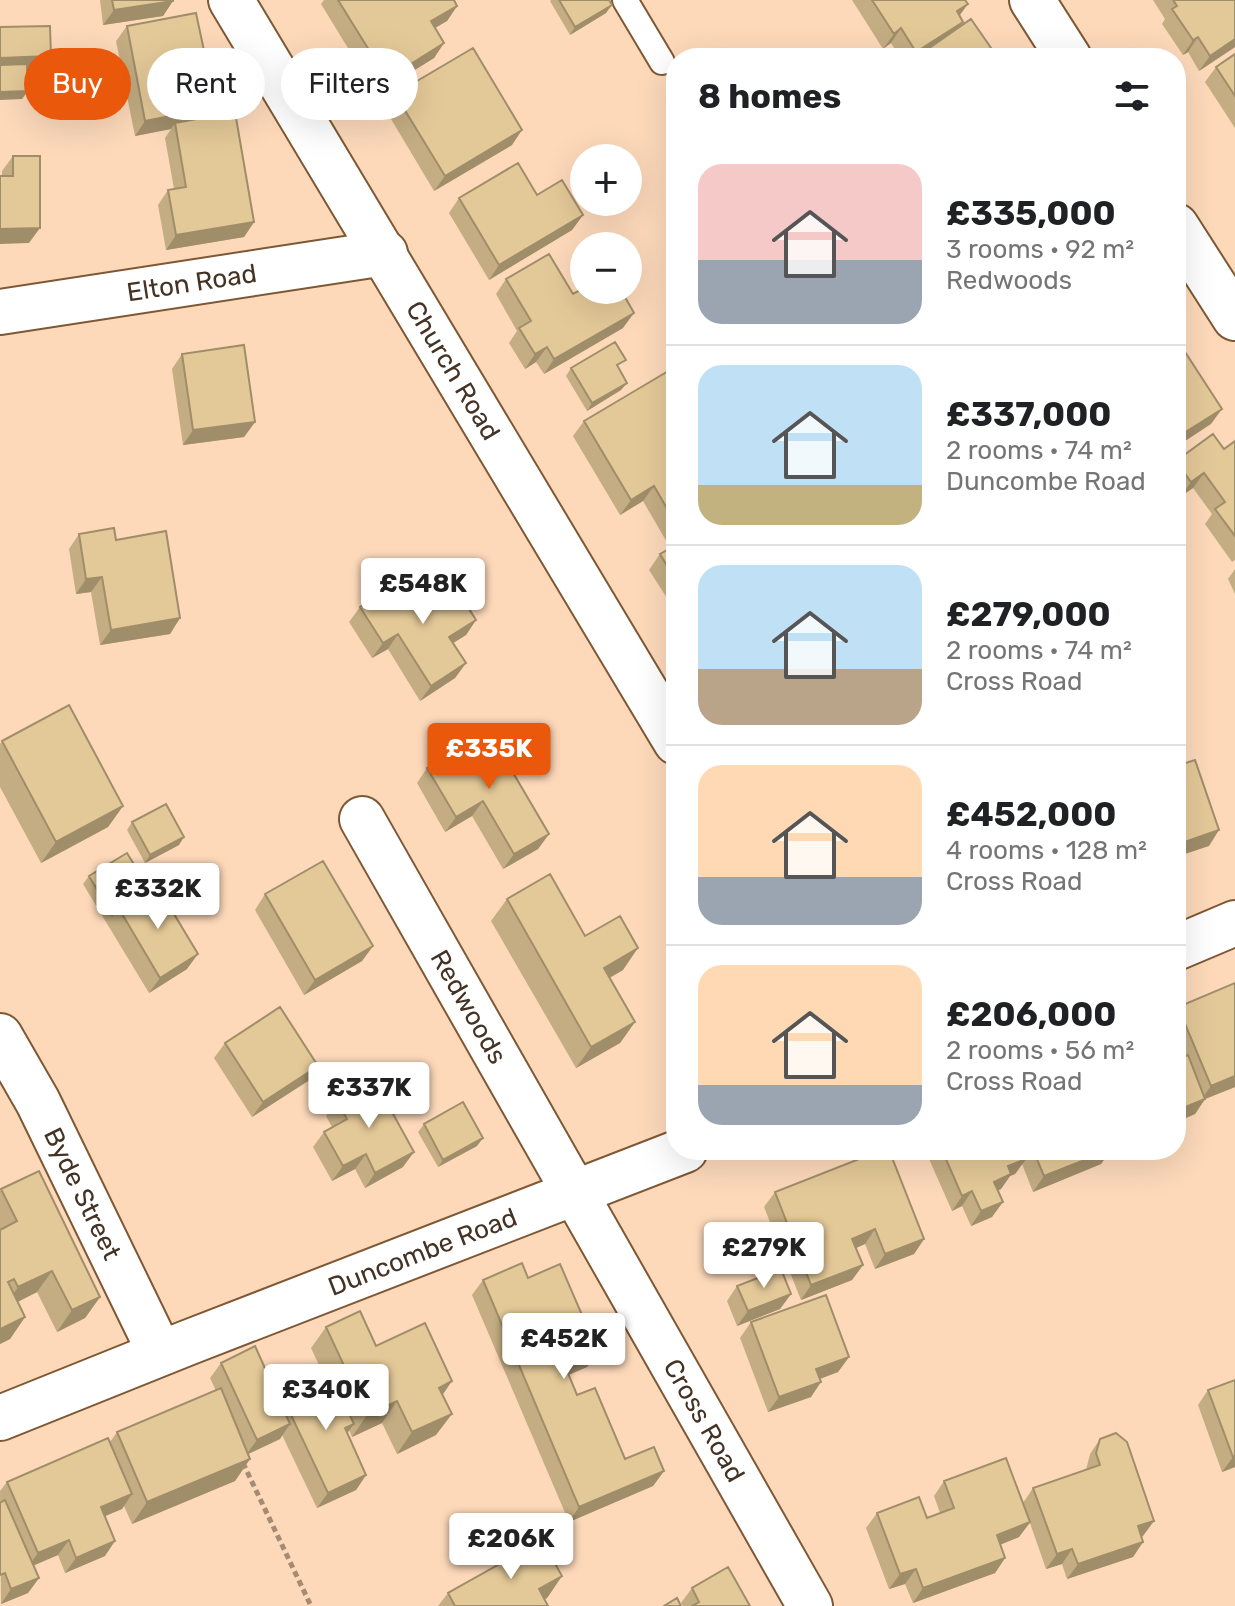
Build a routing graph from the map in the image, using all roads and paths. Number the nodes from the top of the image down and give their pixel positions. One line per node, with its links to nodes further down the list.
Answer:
1 (231, 0): 7 (street, Church Road)
2 (625, 0): 5 (lane)
3 (1032, 0): 4 (street)
4 (1063, 48)
5 (662, 62)
6 (1186, 242): 9 (street)
7 (385, 253): 8 (street, Elton Road); 10 (street, Church Road)
8 (0, 312)
9 (1235, 318)
10 (666, 725)
11 (362, 819): 16 (street, Redwoods)
12 (1235, 923): 13 (street)
13 (1186, 944)
14 (0, 1036): 17 (street, Byde Street)
15 (666, 1157): 16 (street, Duncombe Road)
16 (576, 1192): 17 (street, Duncombe Road); 21 (street, Cross Road)
17 (160, 1353): 18 (street, Duncombe Road)
18 (0, 1418)
19 (241, 1457): 20 (path)
20 (311, 1606)
21 (810, 1606)

